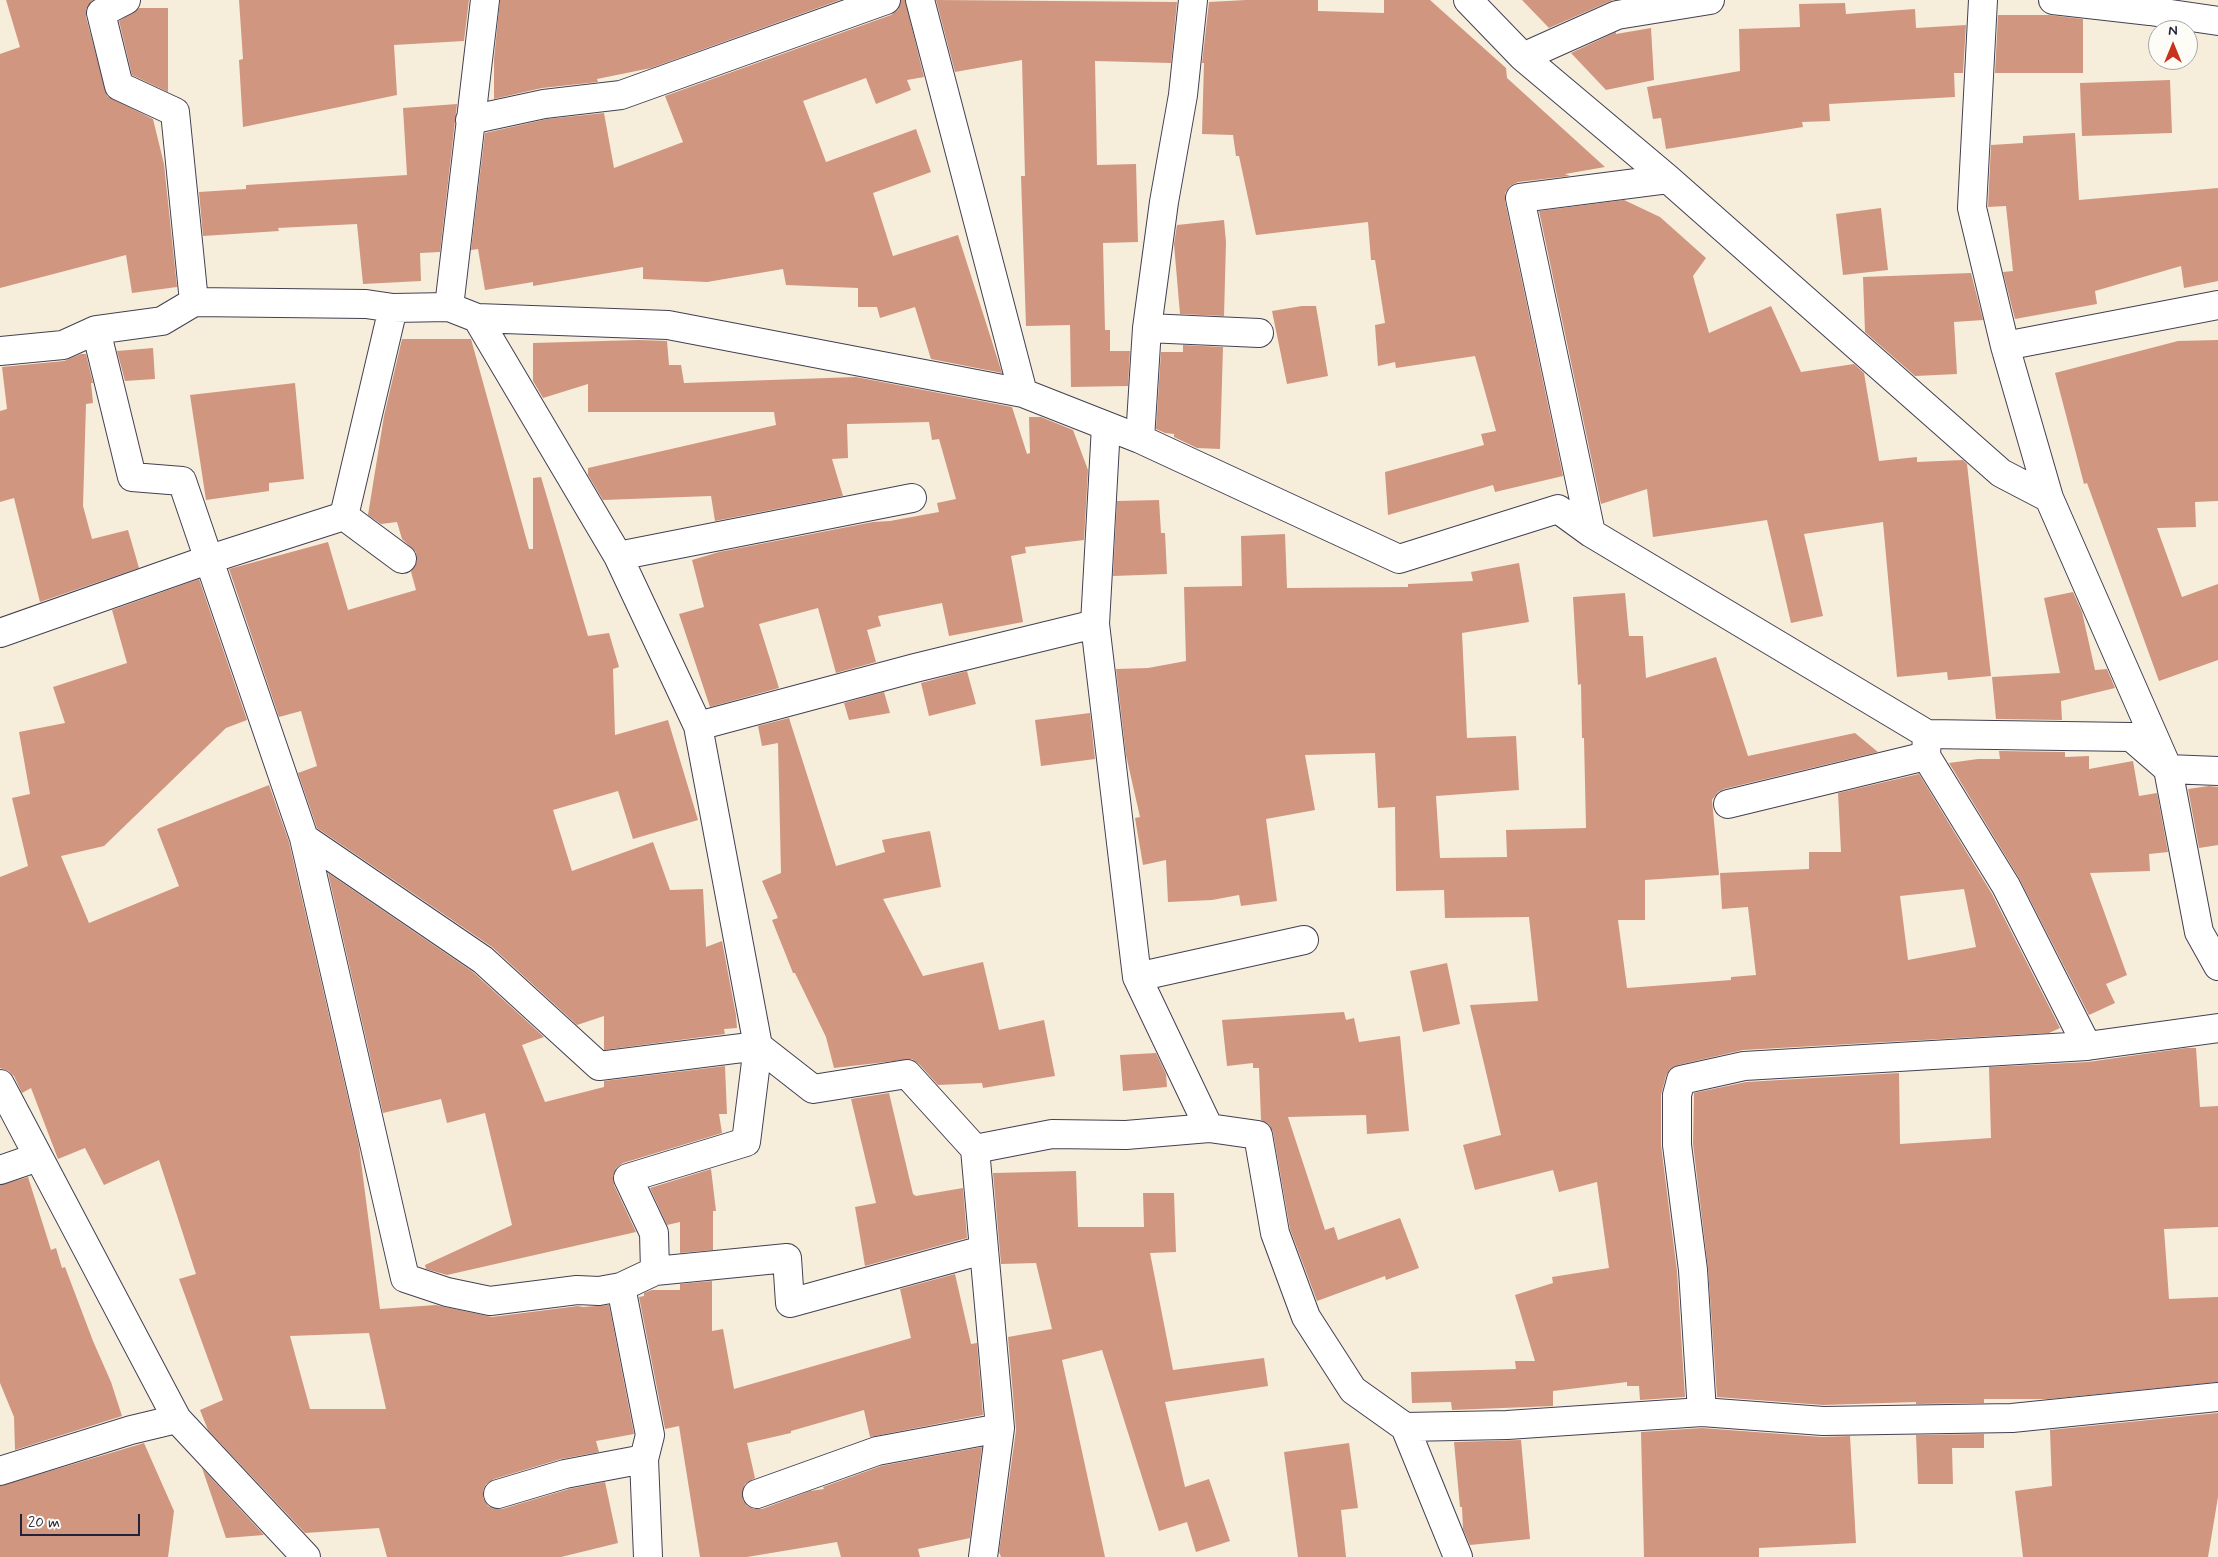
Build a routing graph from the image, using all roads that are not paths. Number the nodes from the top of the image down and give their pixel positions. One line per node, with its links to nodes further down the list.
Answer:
1 (126, 0): 14 (street)
2 (485, 0): 12 (street)
3 (886, 0): 12 (street)
4 (920, 0): 24 (street)
5 (1193, 0): 19 (street)
6 (1468, 0): 11 (street)
7 (1983, 0): 22 (street)
8 (2053, 0): 10 (street)
9 (1697, 1): 11 (street)
10 (2218, 21)
11 (1523, 57): 13 (street)
12 (470, 120): 16 (street)
13 (1668, 179): 28 (street); 30 (street)
14 (194, 302): 17 (street); 20 (street)
15 (2218, 305): 22 (street)
16 (449, 307): 17 (street); 18 (street)
17 (393, 308): 29 (street)
18 (477, 318): 24 (street); 31 (street)
19 (1147, 328): 21 (street); 26 (street)
20 (96, 330): 23 (street); 32 (street)
21 (1259, 334)
22 (2005, 346): 28 (street)
23 (0, 351)
24 (1023, 393): 25 (street)
25 (1106, 426): 26 (street); 34 (street)
26 (1140, 439): 30 (street)
27 (912, 498): 31 (street)
28 (2049, 498): 38 (street)
29 (344, 516): 32 (street); 33 (street)
30 (1591, 533): 37 (street)
31 (618, 556): 36 (street)
32 (210, 559): 35 (street); 41 (street)
33 (402, 559)
34 (1095, 624): 36 (street); 45 (street)
35 (0, 633)
36 (698, 726): 47 (street)
37 (1927, 745): 38 (street); 40 (street); 48 (street)
38 (2168, 769): 39 (street); 42 (street)
39 (2218, 771)
40 (1728, 804)
41 (304, 838): 47 (street); 56 (street)
42 (2209, 931): 44 (street)
43 (1304, 940): 45 (street)
44 (2218, 966)
45 (1137, 977): 50 (street)
46 (2218, 1028): 48 (street)
47 (758, 1046): 51 (street); 55 (street)
48 (2087, 1046): 58 (street)
49 (0, 1084): 52 (street)
50 (1209, 1128): 51 (street); 60 (street)
51 (975, 1149): 54 (street)
52 (38, 1157): 53 (street); 59 (street)
53 (0, 1170)
54 (983, 1250): 55 (street); 61 (street)
55 (655, 1271): 56 (street)
56 (621, 1287): 62 (street)
57 (2218, 1397): 58 (street)
58 (1702, 1412): 60 (street)
59 (176, 1419): 63 (street); 66 (street)
60 (1405, 1427): 69 (street)
61 (1000, 1428): 65 (street); 68 (street)
62 (644, 1459): 64 (street); 67 (street)
63 (0, 1471)
64 (498, 1494)
65 (757, 1494)
66 (306, 1557)
67 (648, 1557)
68 (983, 1557)
69 (1458, 1557)

